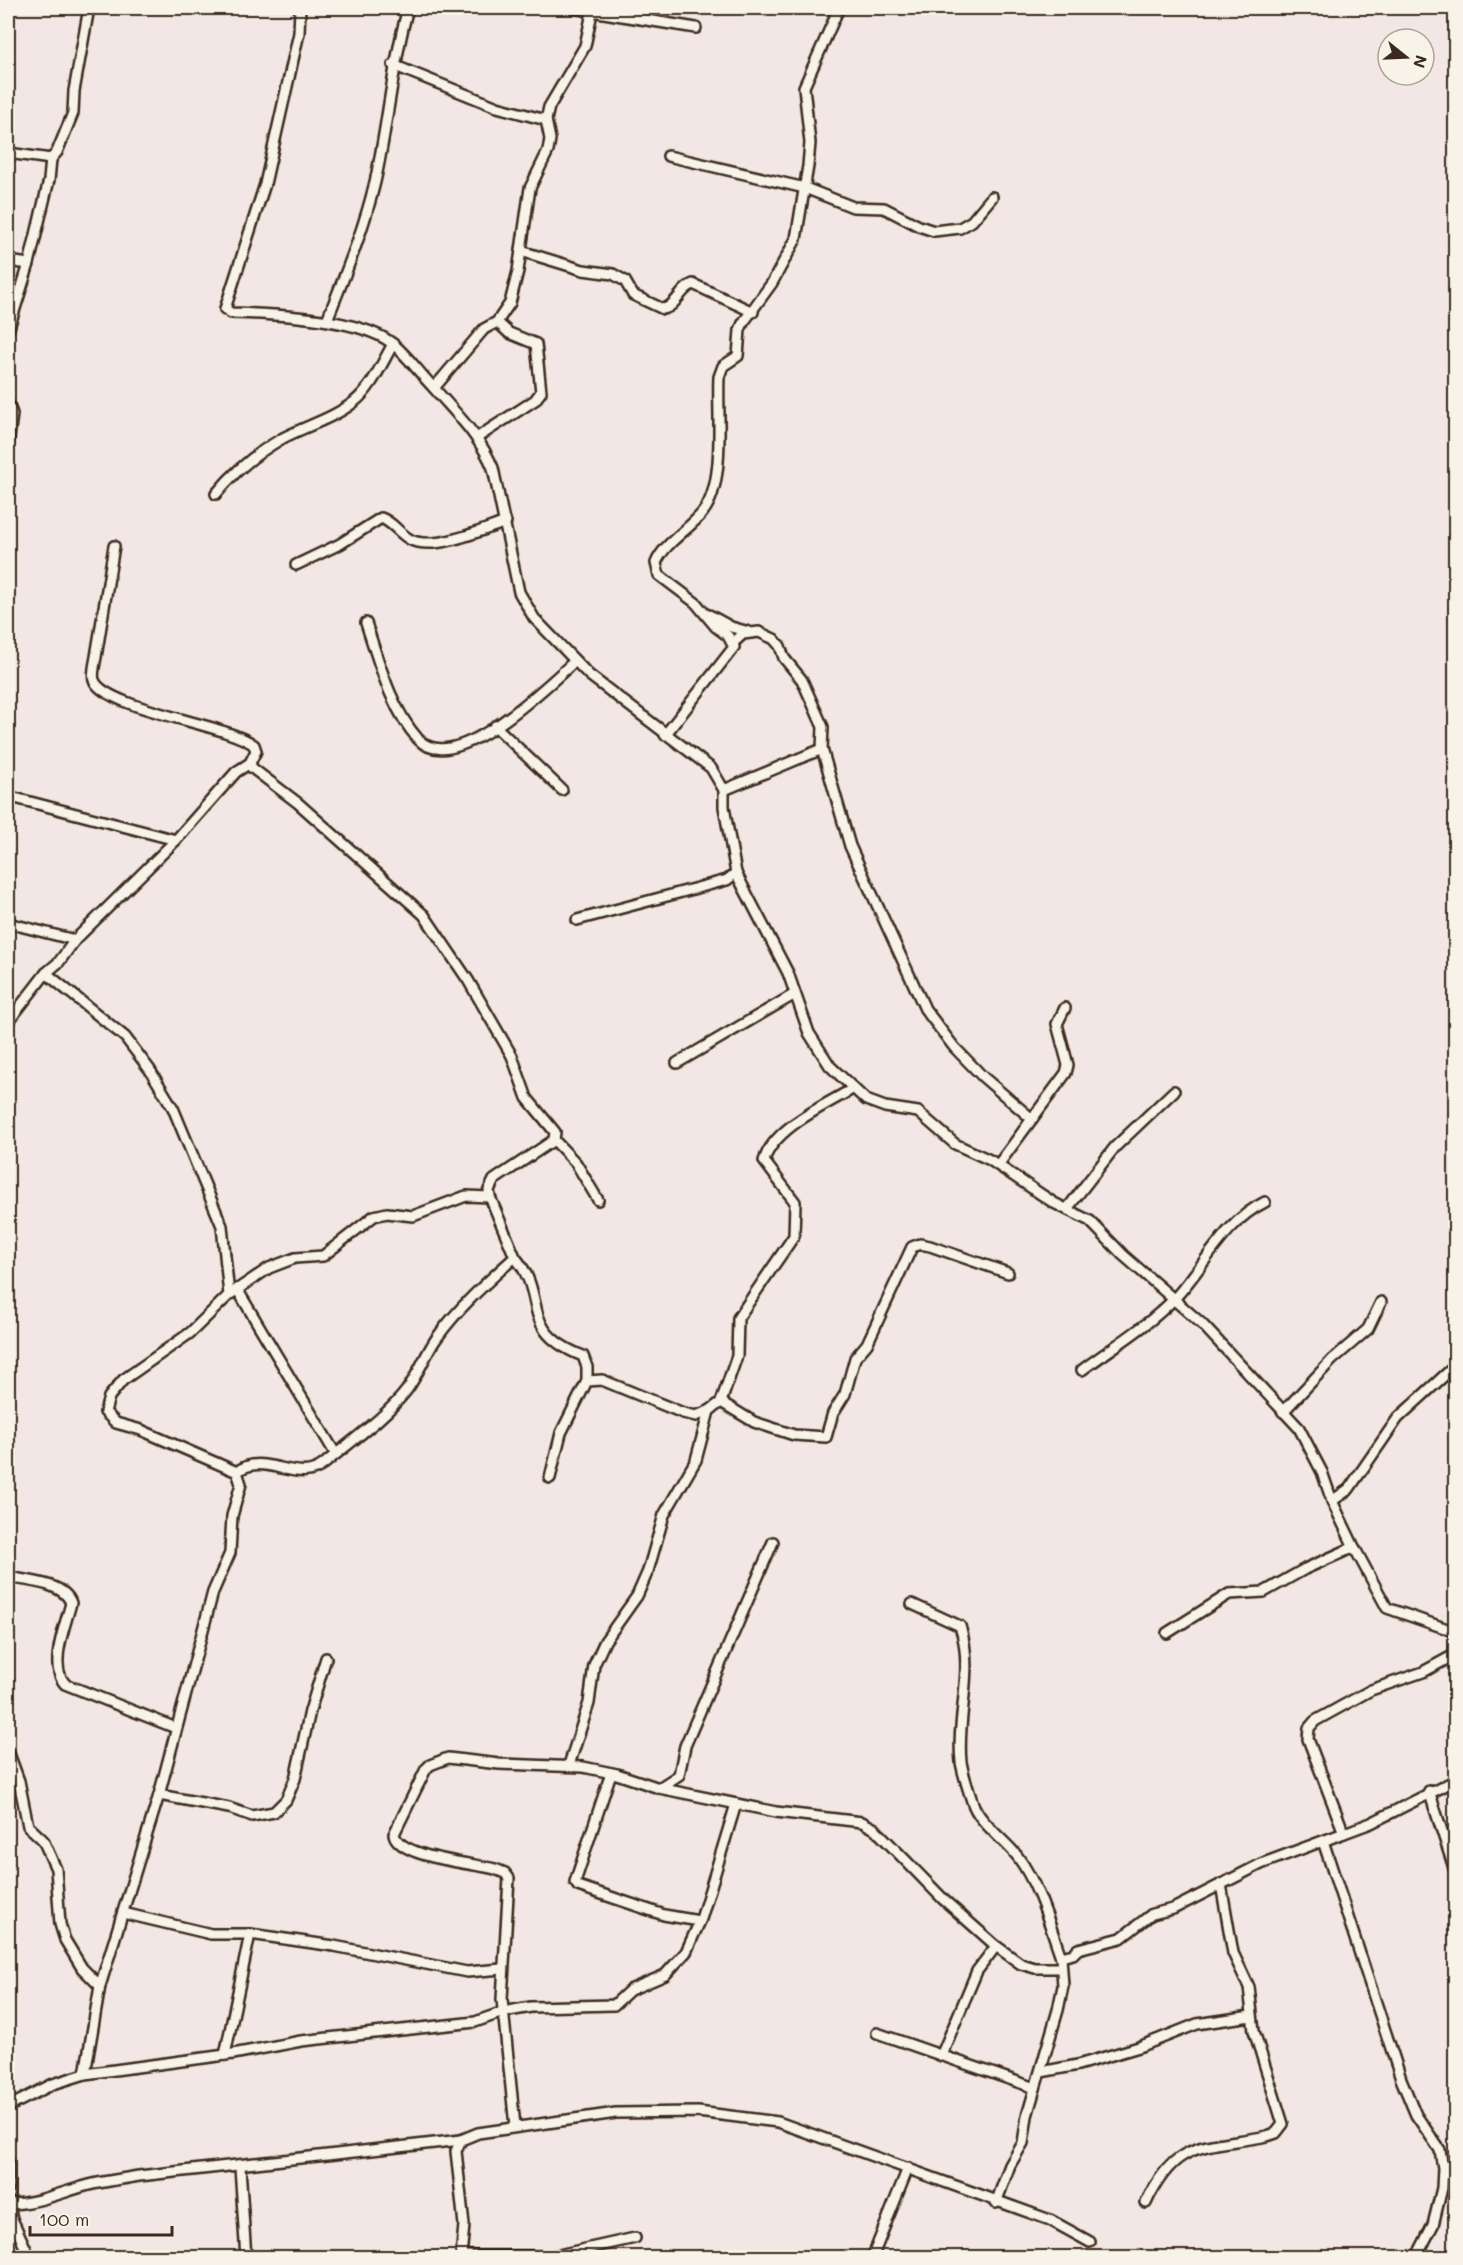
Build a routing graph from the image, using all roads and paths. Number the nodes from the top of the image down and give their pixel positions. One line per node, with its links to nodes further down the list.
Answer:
1 (89, 8): 12 (street)
2 (300, 8): 19 (street)
3 (408, 8): 8 (street)
4 (573, 8): 6 (street)
5 (839, 8): 13 (street)
6 (593, 9): 7 (street); 9 (street)
7 (696, 28)
8 (393, 65): 9 (street); 19 (street)
9 (546, 120): 15 (street)
10 (8, 153): 12 (street)
11 (668, 156): 13 (street)
12 (51, 159): 17 (street)
13 (805, 188): 14 (street); 18 (street)
14 (992, 197)
15 (521, 250): 18 (street); 20 (street)
16 (8, 261): 17 (street)
17 (29, 264): 21 (street)
18 (753, 312): 31 (street)
19 (327, 320): 22 (street)
20 (498, 322): 23 (street); 25 (street)
21 (8, 331)
22 (393, 344): 23 (street); 27 (street)
23 (434, 388): 25 (street)
24 (8, 403): 26 (street)
25 (478, 437): 28 (street)
26 (8, 446)
27 (216, 494)
28 (506, 522): 30 (street); 35 (street)
29 (114, 546): 39 (street)
30 (296, 565)
31 (705, 613): 33 (street); 34 (street)
32 (366, 623): 36 (street)
33 (751, 632): 34 (street); 38 (street)
34 (733, 643): 37 (street)
35 (574, 661): 36 (street); 37 (street)
36 (495, 726): 40 (street)
37 (665, 735): 41 (street)
38 (822, 750): 41 (street); 55 (street)
39 (250, 763): 43 (street); 56 (street)
40 (562, 790)
41 (724, 790): 44 (street)
42 (15, 798): 43 (street)
43 (176, 840): 47 (street)
44 (736, 873): 45 (street); 49 (street)
45 (577, 920)
46 (8, 923): 47 (street)
47 (75, 940): 48 (street)
48 (46, 974): 51 (street); 64 (street)
49 (795, 994): 52 (street); 53 (street)
50 (1065, 1008): 55 (street)
51 (8, 1022)
52 (677, 1063)
53 (854, 1088): 57 (street); 70 (street)
54 (1174, 1091): 61 (street)
55 (1032, 1119): 57 (street)
56 (554, 1140): 58 (street); 59 (street)
57 (999, 1165): 61 (street)
58 (490, 1197): 62 (street); 64 (street)
59 (598, 1200)
60 (1265, 1202): 65 (street)
61 (1067, 1209): 65 (street)
62 (515, 1257): 69 (street); 73 (street)
63 (1008, 1273): 70 (street)
64 (233, 1292): 73 (street); 74 (street)
65 (1173, 1300): 68 (street); 72 (street)
66 (1381, 1302): 72 (street)
67 (1455, 1365): 76 (street)
68 (1082, 1370)
69 (587, 1381): 71 (street); 75 (street)
70 (721, 1402): 71 (street)
71 (709, 1411): 87 (street)
72 (1282, 1412): 76 (street)
73 (335, 1453): 74 (street)
74 (237, 1472): 85 (street)
75 (550, 1478)
76 (1332, 1501): 78 (street)
77 (773, 1542): 90 (street)
78 (1354, 1547): 81 (street); 82 (street)
79 (8, 1577): 85 (street)
80 (912, 1604): 102 (street)
81 (1455, 1632)
82 (1167, 1633)
83 (1455, 1654): 94 (street)
84 (326, 1658): 92 (street)
85 (176, 1728): 92 (street)
86 (8, 1751): 105 (street)
87 (569, 1765): 88 (street); 104 (street)
88 (611, 1773): 90 (street); 99 (street)
89 (1455, 1780): 91 (street)
90 (659, 1788): 93 (street)
91 (1429, 1791): 94 (street); 96 (street)
92 (159, 1795): 98 (street)
93 (736, 1804): 99 (street); 101 (street)
94 (1344, 1833): 95 (street)
95 (1323, 1841): 97 (street); 130 (street)
96 (1455, 1874)
97 (1221, 1884): 102 (street); 107 (street)
98 (123, 1913): 100 (street); 105 (street)
99 (699, 1921): 106 (street)
100 (250, 1934): 104 (street); 109 (street)
101 (996, 1946): 103 (street); 110 (street)
102 (1060, 1957): 103 (street)
103 (1060, 1968): 111 (street)
104 (502, 1969): 106 (street)
105 (100, 1986): 112 (street)
106 (502, 2012): 109 (street); 115 (street)
107 (1251, 2016): 111 (street); 123 (street)
108 (877, 2033): 110 (street)
109 (225, 2055): 112 (street)
110 (941, 2056): 113 (street)
111 (1041, 2072): 113 (street)
112 (85, 2074): 114 (street)
113 (1035, 2088): 122 (street)
114 (8, 2107)
115 (515, 2126): 116 (street); 119 (street)
116 (462, 2140): 118 (street); 126 (street)
117 (8, 2160): 120 (street)
118 (240, 2167): 121 (street); 128 (street)
119 (908, 2168): 122 (street); 129 (street)
120 (8, 2189)
121 (8, 2202): 127 (street)
122 (996, 2203): 125 (street)
123 (1146, 2203)
124 (635, 2238): 126 (street)
125 (1090, 2242)
126 (461, 2257)
127 (30, 2258)
128 (246, 2258)
129 (872, 2258)
130 (1416, 2258)

